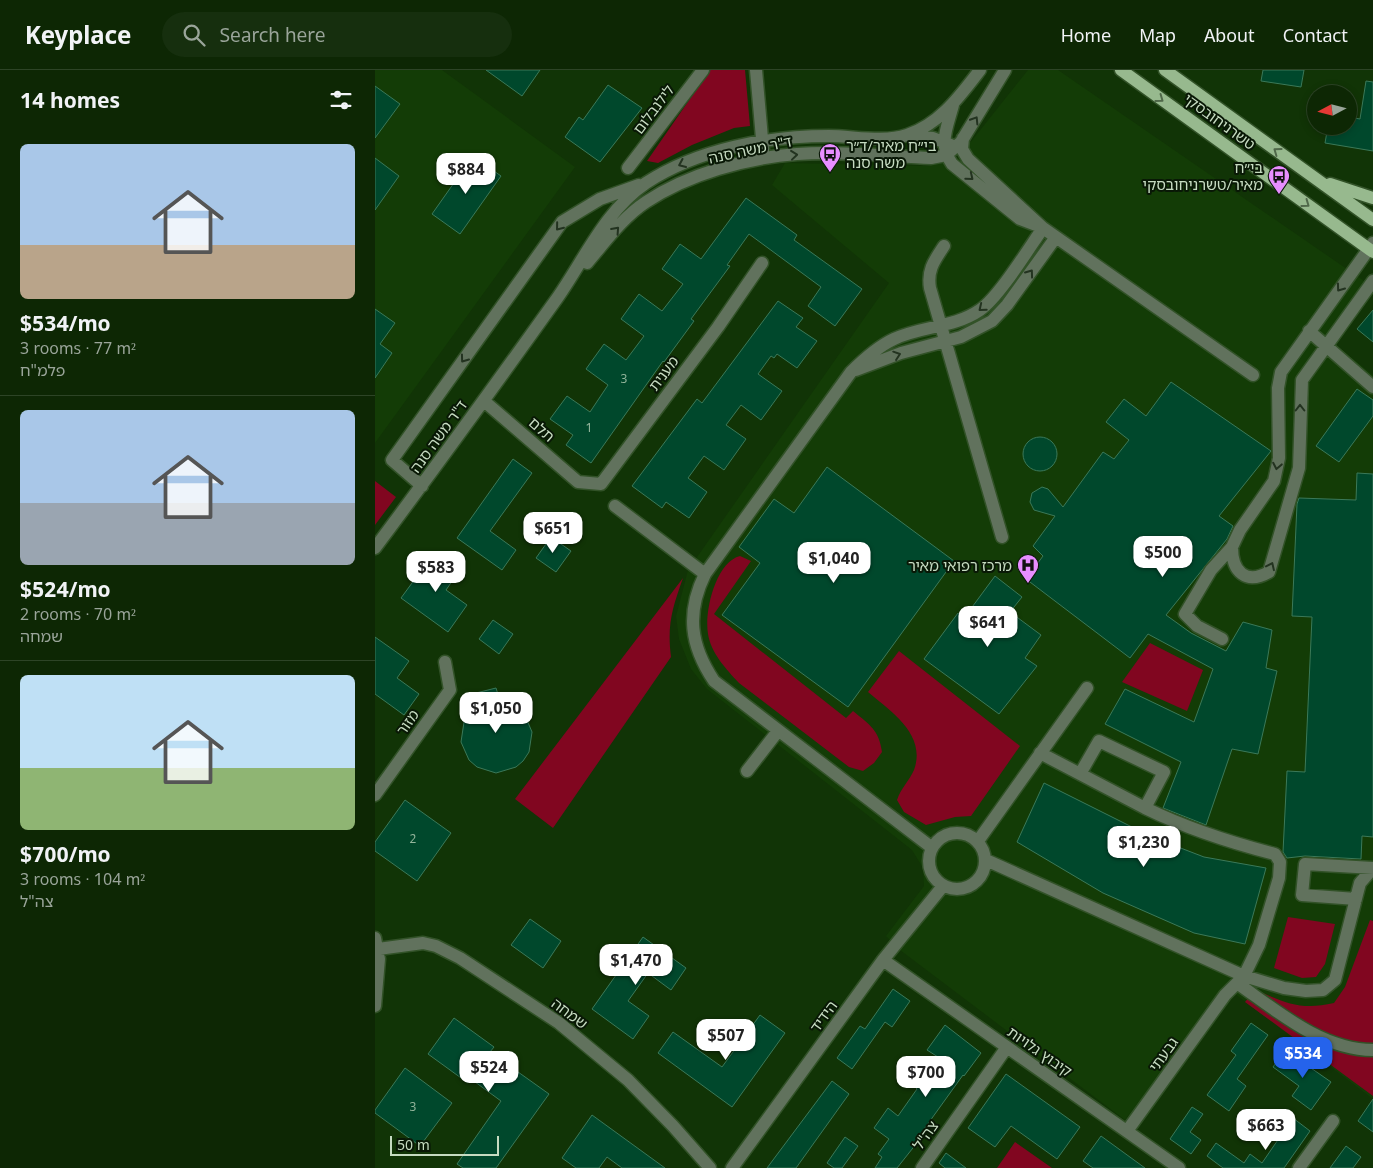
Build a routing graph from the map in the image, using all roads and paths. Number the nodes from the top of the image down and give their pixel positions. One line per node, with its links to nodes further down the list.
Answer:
1 (703, 70): 12 (street, לילנבלום)
2 (756, 70): 9 (street)
3 (980, 70): 7 (street, ד"ר משה סנה)
4 (1005, 70): 10 (street, one-way to 4)
5 (1121, 70): 20 (main road, טשרניחובסקי, one-way to 20)
6 (1165, 70): 13 (main road, טשרניחובסקי, one-way to 6)
7 (953, 105): 8 (street, ד"ר משה סנה); 10 (street)
8 (905, 136): 9 (street, ד"ר משה סנה); 10 (street)
9 (762, 142): 11 (street); 14 (street, ד"ר משה סנה, one-way to 14)
10 (954, 146): 11 (street, ד"ר משה סנה, one-way to 10); 17 (street)
11 (764, 160): 23 (street, ד"ר משה סנה, one-way to 11)
12 (629, 168)
13 (1315, 178): 15 (main road); 16 (main road, טשרניחובסקי)
14 (648, 182): 23 (street, ד"ר משה סנה); 33 (street, one-way to 33)
15 (1373, 198)
16 (1373, 220)
17 (1043, 228): 18 (street); 24 (street, one-way to 24)
18 (1056, 237): 26 (street, one-way to 18); 29 (street)
19 (944, 246): 24 (street)
20 (1372, 248): 25 (street, one-way to 25)
21 (762, 263): 32 (street, מענית)
22 (1373, 282): 27 (street)
23 (561, 292): 31 (street, ד"ר משה סנה)
24 (941, 326): 26 (street); 28 (street)
25 (1309, 331): 27 (street); 36 (street, one-way to 36)
26 (945, 341): 28 (street, one-way to 26); 35 (street)
27 (1325, 347): 30 (street); 36 (street, one-way to 27)
28 (851, 372): 38 (street)
29 (1253, 375)
30 (1373, 387)
31 (484, 401): 32 (street, תלם); 33 (street, ד"ר משה סנה)
32 (578, 482)
33 (422, 486): 37 (street, ד"ר משה סנה)
34 (615, 506): 38 (street)
35 (1002, 537)
36 (1233, 547): 39 (street)
37 (375, 548)
38 (705, 574): 42 (street)
39 (1223, 639)
40 (445, 662): 46 (street, מזור)
41 (1087, 688): 43 (street)
42 (778, 731): 44 (street); 49 (street)
43 (1040, 753): 45 (street, גבעתי); 48 (street)
44 (747, 772)
45 (1080, 774): 47 (street, גבעתי); 47 (street)
46 (375, 795)
47 (1145, 808): 56 (street, גבעתי)
48 (978, 841): 49 (street); 50 (street)
49 (931, 847): 52 (street)
50 (986, 860): 52 (street); 56 (street)
51 (1373, 868): 53 (street); 53 (street)
52 (943, 886): 55 (street, הידיד)
53 (1356, 899): 56 (street)
54 (376, 944): 57 (street); 62 (street, שמחה)
55 (883, 960): 58 (street, קיבוץ גלויות); 63 (street, הידיד)
56 (1240, 980): 59 (street); 61 (street, גבעתי)
57 (375, 1006)
58 (1007, 1048): 61 (street, קיבוץ גלויות); 64 (street, צה"ל)
59 (1373, 1050)
60 (1333, 1121): 66 (street)
61 (1127, 1131): 65 (street, קיבוץ גלויות)
62 (710, 1168)
63 (733, 1168)
64 (922, 1168)
65 (1179, 1168)
66 (1299, 1168)

